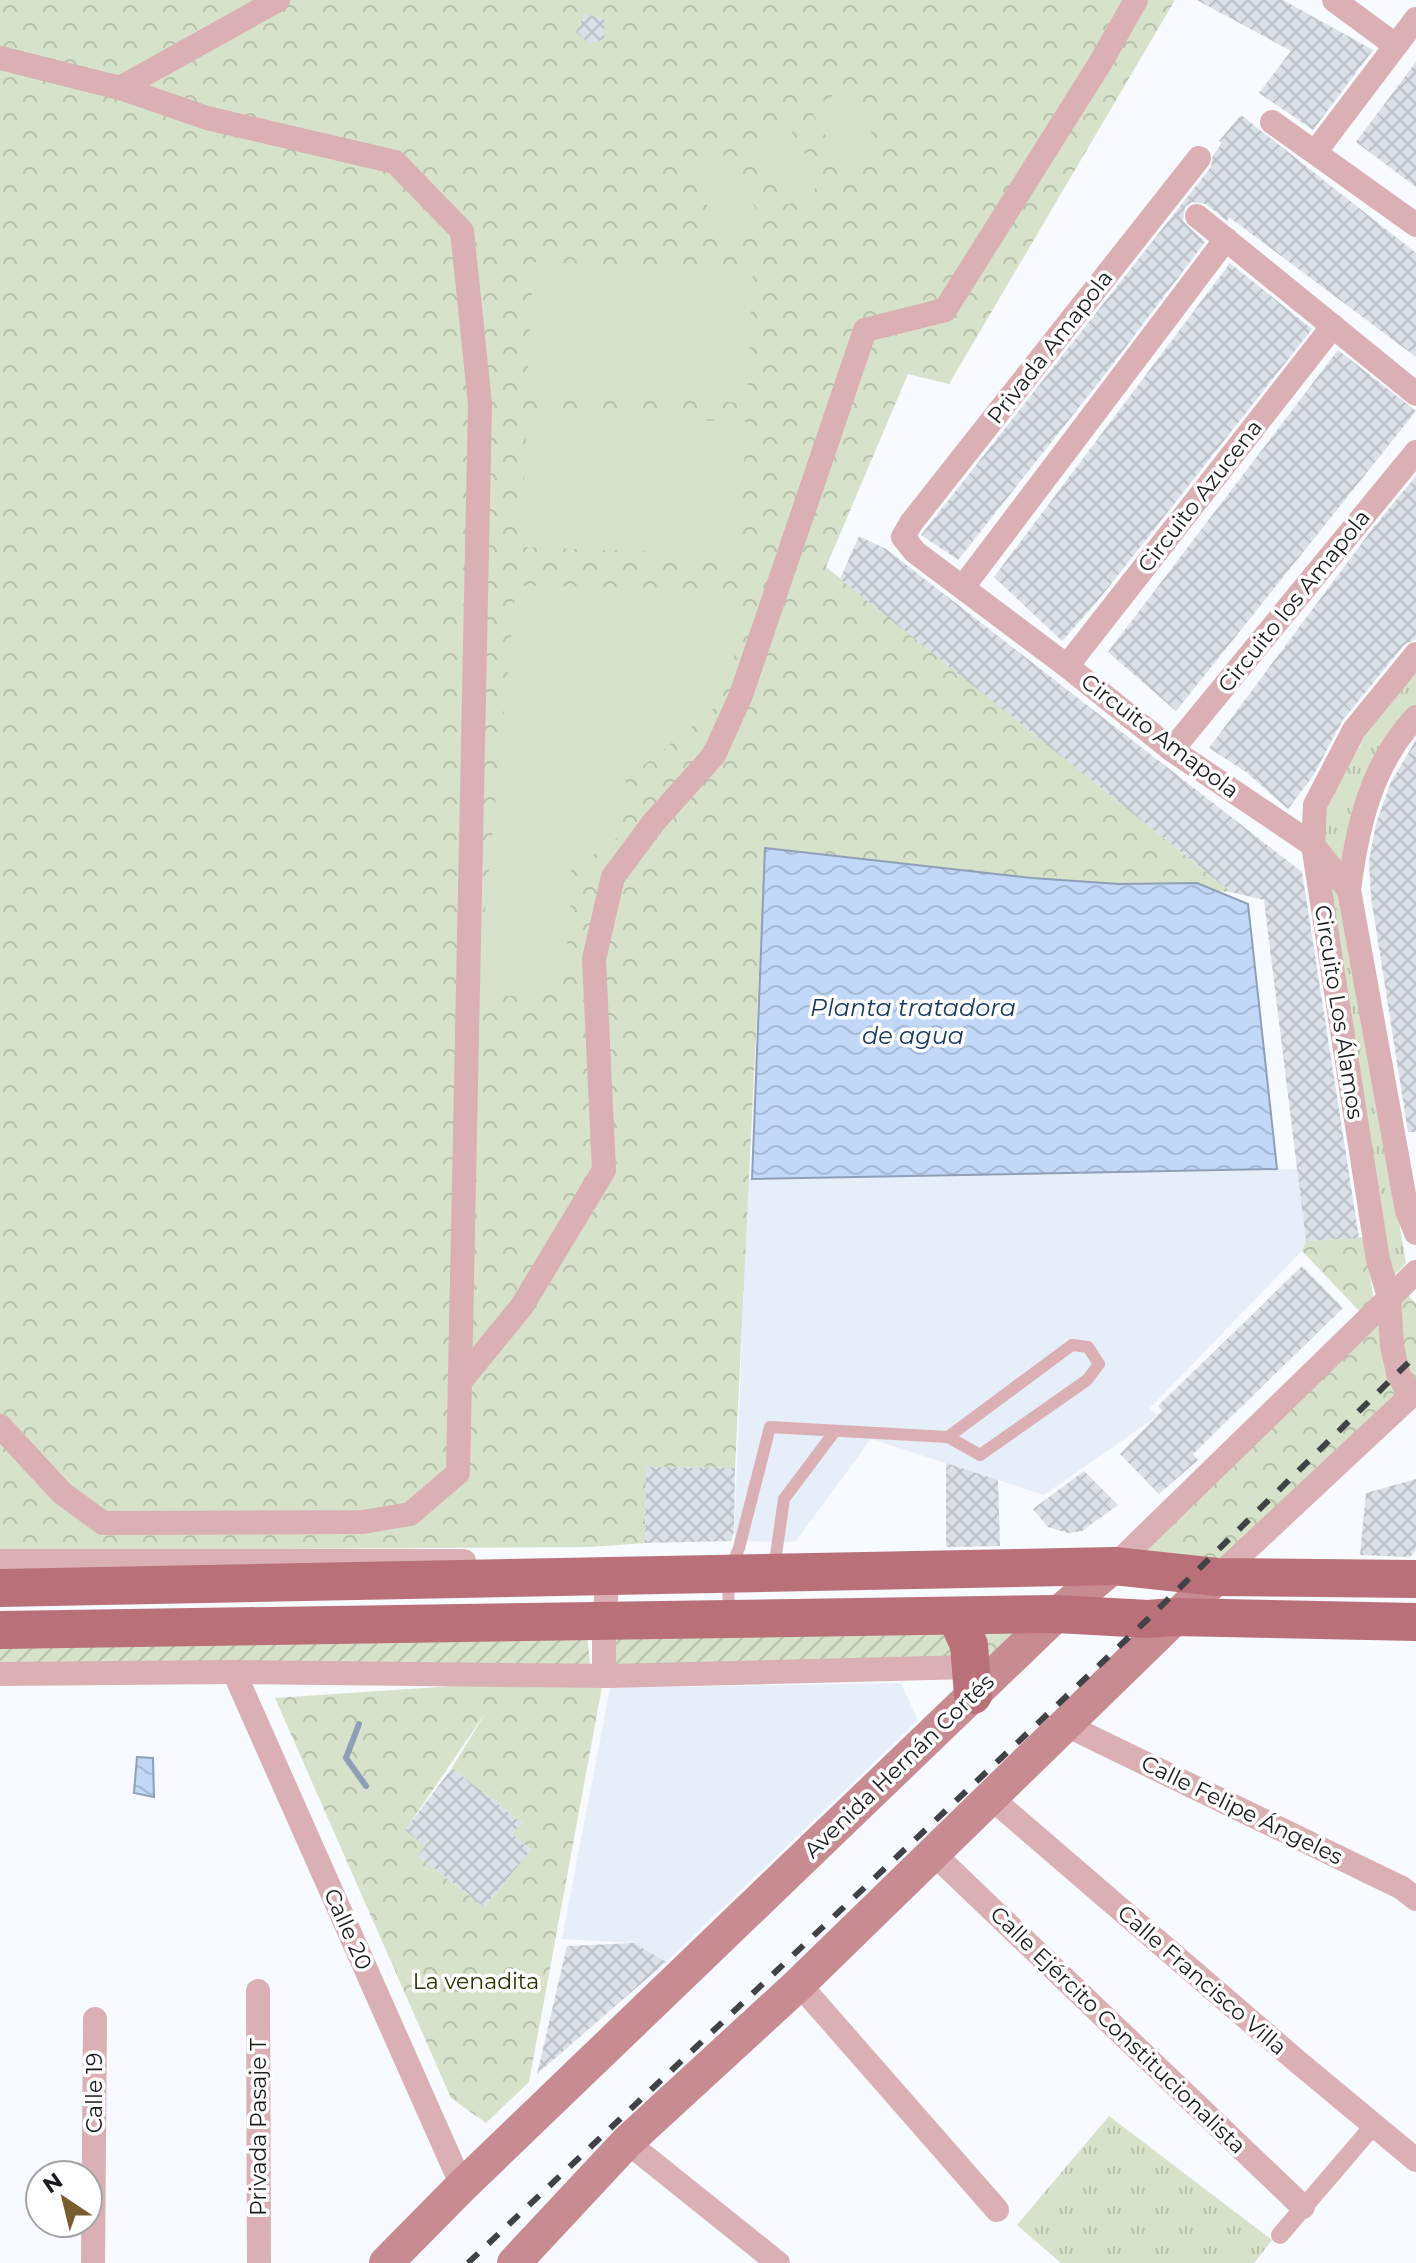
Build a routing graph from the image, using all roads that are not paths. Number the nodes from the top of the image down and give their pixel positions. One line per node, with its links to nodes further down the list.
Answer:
1 (278, 0): 7 (street)
2 (1136, 0): 30 (street)
3 (1334, 0): 5 (street)
4 (1416, 19): 5 (street)
5 (1395, 45): 9 (street)
6 (0, 58): 7 (street)
7 (120, 88): 30 (street)
8 (1272, 122): 9 (street)
9 (1316, 151): 12 (street)
10 (1199, 158): 17 (street, Privada Amapola)
11 (1197, 216): 13 (street)
12 (1416, 225)
13 (1226, 239): 14 (street); 18 (street)
14 (1333, 326): 15 (street); 20 (street, Circuito Azucena)
15 (1416, 394)
16 (1416, 452): 23 (street, Circuito los Amapola)
17 (903, 537): 18 (street, Circuito Amapola)
18 (963, 587): 20 (street, Circuito Amapola)
19 (1416, 654): 22 (street, Circuito Los Álamos)
20 (1067, 666): 23 (street, Circuito Amapola)
21 (1416, 717): 24 (street, Circuito Los Álamos)
22 (1354, 730): 24 (street); 25 (street, Circuito Los Álamos)
23 (1172, 750): 25 (street, Circuito Amapola)
24 (1391, 750): 26 (street, Circuito Los Álamos)
25 (1313, 845): 26 (street, Circuito Amapola); 29 (street, Circuito Los Álamos)
26 (1349, 890): 27 (street, Circuito Los Álamos)
27 (1416, 1233)
28 (1416, 1272): 29 (street, Avenida Hernán Cortés)
29 (1389, 1297): 31 (street, Circuito Los Álamos); 36 (street, Avenida Hernán Cortés)
30 (460, 1382): 32 (street)
31 (1414, 1397): 41 (street)
32 (0, 1426)
33 (835, 1431): 34 (lane); 38 (lane); 40 (lane)
34 (948, 1437): 34 (lane)
35 (0, 1561): 37 (street)
36 (1114, 1566): 38 (main road); 41 (main road); 44 (main road, Avenida Hernán Cortés)
37 (227, 1571): 39 (main road); 43 (main road)
38 (774, 1572): 40 (main road)
39 (608, 1575): 40 (main road); 48 (street)
40 (728, 1575): 47 (lane)
41 (1217, 1577): 42 (main road); 46 (main road)
42 (1416, 1579)
43 (0, 1588)
44 (1057, 1614): 45 (main road); 46 (main road); 54 (main road, Avenida Hernán Cortés)
45 (956, 1616): 47 (main road); 54 (main road)
46 (1174, 1617): 49 (main road); 55 (main road)
47 (729, 1619): 48 (main road)
48 (604, 1621): 50 (main road); 53 (street)
49 (1416, 1622)
50 (0, 1630)
51 (234, 1672): 52 (street); 53 (street); 65 (street, Calle 20)
52 (0, 1674)
53 (604, 1676): 54 (street)
54 (972, 1681): 65 (main road, Avenida Hernán Cortés)
55 (1066, 1725): 56 (main road); 58 (street, Calle Felipe Ángeles)
56 (990, 1797): 57 (main road); 62 (street, Calle Francisco Villa)
57 (933, 1853): 59 (main road); 66 (street, Calle Ejército Constitucionalista)
58 (1416, 1899)
59 (799, 1984): 63 (main road); 67 (street)
60 (258, 1991): 70 (street, Privada Pasaje T)
61 (95, 2019): 69 (street, Calle 19)
62 (1374, 2125): 64 (street, Calle Francisco Villa); 66 (street)
63 (627, 2142): 72 (main road); 73 (street)
64 (1416, 2160)
65 (462, 2186): 71 (main road, Avenida Hernán Cortés)
66 (1303, 2207): 68 (street)
67 (997, 2210)
68 (1280, 2235)
69 (93, 2263)
70 (259, 2263)
71 (386, 2263)
72 (514, 2263)
73 (778, 2263)

